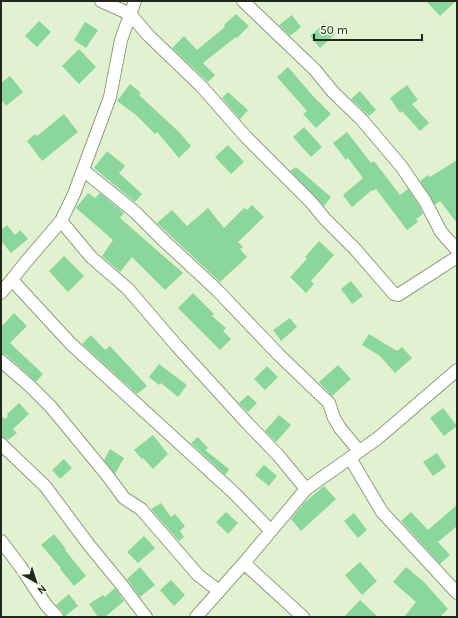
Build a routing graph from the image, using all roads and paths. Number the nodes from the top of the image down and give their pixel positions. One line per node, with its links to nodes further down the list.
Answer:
1 (101, 1): 4 (street)
2 (135, 1): 4 (street)
3 (243, 1): 7 (street)
4 (130, 14): 5 (street); 8 (street)
5 (82, 170): 6 (street); 14 (street)
6 (61, 221): 9 (street); 15 (street)
7 (457, 250)
8 (457, 257)
9 (12, 280): 10 (street); 16 (street)
10 (1, 293)
11 (1, 361): 19 (street)
12 (457, 370): 14 (street)
13 (1, 444): 22 (street)
14 (354, 455): 15 (street); 20 (street)
15 (306, 489): 16 (street)
16 (272, 531): 18 (street)
17 (1, 540): 21 (street)
18 (244, 563): 19 (street); 24 (street)
19 (219, 591): 23 (street)
20 (457, 593)
21 (57, 617)
22 (146, 617)
23 (196, 617)
24 (303, 617)

